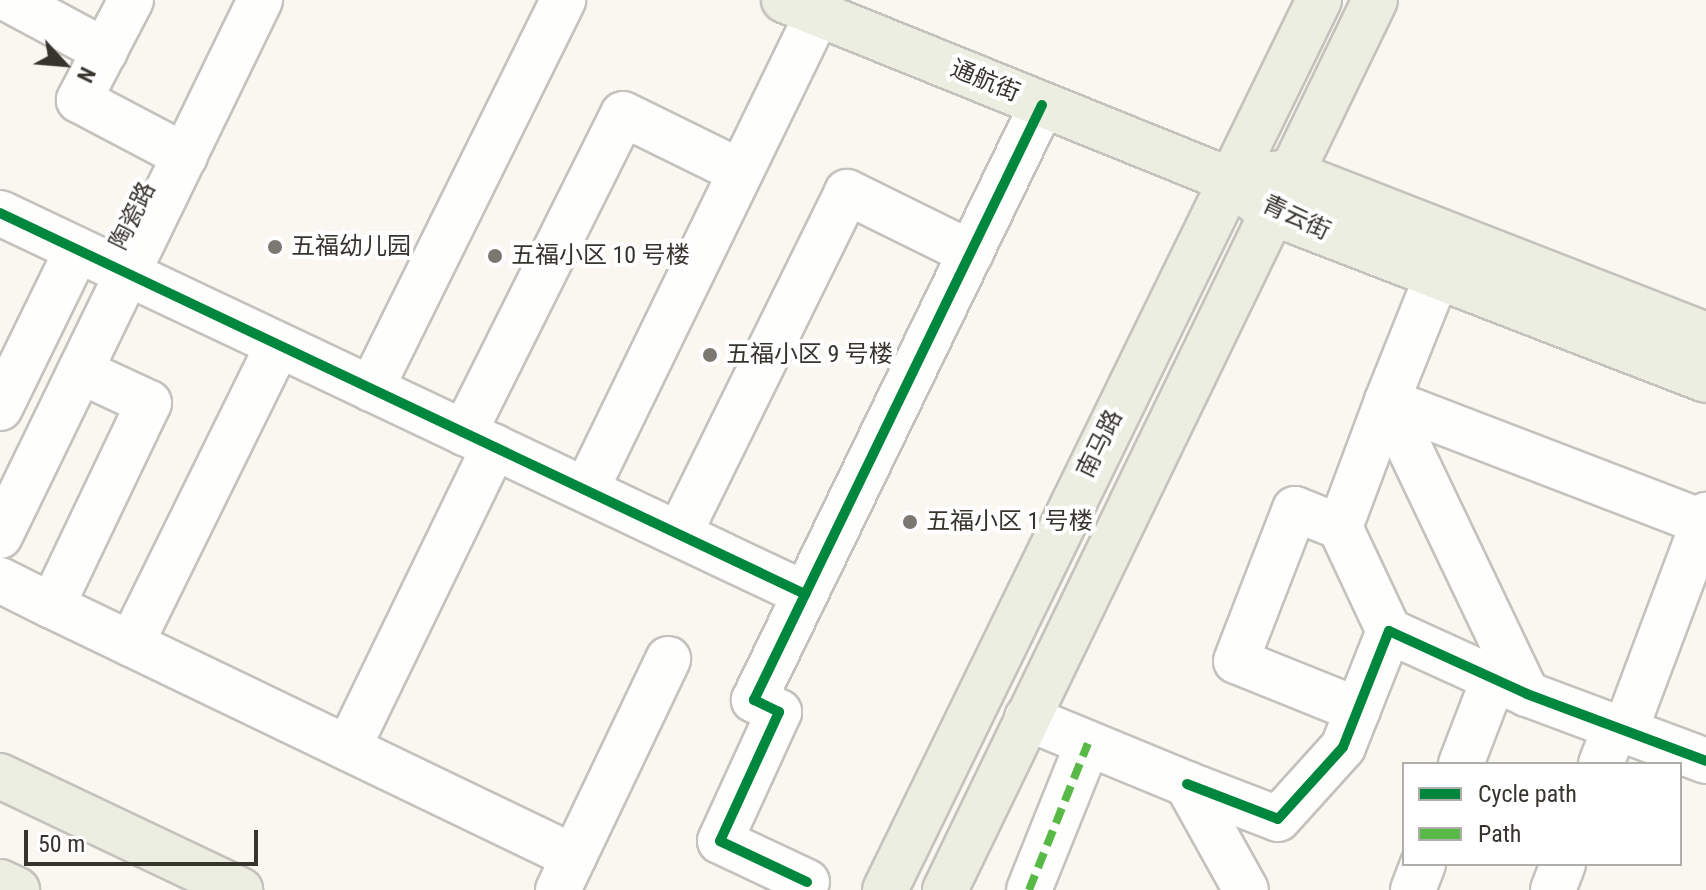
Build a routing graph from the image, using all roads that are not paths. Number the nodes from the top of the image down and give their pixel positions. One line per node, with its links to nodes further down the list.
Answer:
1 (10, 0): 8 (street)
2 (131, 0): 8 (street)
3 (260, 0): 10 (street, 陶瓷路)
4 (563, 0): 24 (street)
5 (1319, 0): 13 (main road, 南马路)
6 (1375, 0): 12 (main road)
7 (801, 7): 9 (main road, 通航街); 11 (street)
8 (105, 51): 10 (street)
9 (1042, 105): 13 (main road, 通航街); 17 (street)
10 (185, 156): 18 (street, 陶瓷路)
11 (741, 172): 27 (street); 28 (street)
12 (1288, 172): 13 (main road, 青云街); 14 (main road); 20 (main road, 青云街)
13 (1229, 180): 14 (main road, 青云街); 56 (main road, 南马路)
14 (1268, 211): 19 (main road, 青云街); 41 (main road)
15 (0, 213): 16 (street)
16 (77, 250): 18 (street); 26 (street)
17 (971, 253): 31 (street); 34 (street)
18 (127, 274): 21 (street); 22 (street, 陶瓷路)
19 (1437, 276): 23 (main road, 青云街); 25 (street)
20 (1706, 335)
21 (278, 345): 24 (street); 37 (street)
22 (80, 371): 32 (street, 陶瓷路); 35 (street)
23 (1706, 380)
24 (371, 389): 27 (street)
25 (1387, 401): 29 (street); 30 (street); 39 (street)
26 (0, 408)
27 (479, 440): 28 (street); 44 (street)
28 (586, 490): 31 (street)
29 (1705, 518): 42 (street)
30 (1340, 527): 36 (street); 40 (street)
31 (679, 534): 34 (street)
32 (0, 536)
33 (0, 580): 35 (street)
34 (805, 594): 53 (street)
35 (52, 606): 37 (street)
36 (1389, 631): 39 (street); 40 (street)
37 (131, 644): 44 (street)
38 (668, 659): 51 (street)
39 (1510, 686): 42 (street); 46 (street)
40 (1358, 710): 48 (street)
41 (1027, 718): 43 (street); 57 (main road)
42 (1614, 741): 45 (street)
43 (1088, 743): 48 (street); 58 (street)
44 (348, 748): 51 (street)
45 (1706, 761)
46 (1462, 762)
47 (0, 776): 55 (main road)
48 (1187, 784): 59 (street)
49 (1422, 866): 60 (street)
50 (1562, 866): 61 (street)
51 (566, 874)
52 (0, 882): 54 (main road)
53 (807, 882)
54 (17, 890)
55 (240, 890)
56 (885, 890)
57 (945, 890)
58 (1029, 890)
59 (1246, 890)
60 (1413, 890)
61 (1553, 890)

